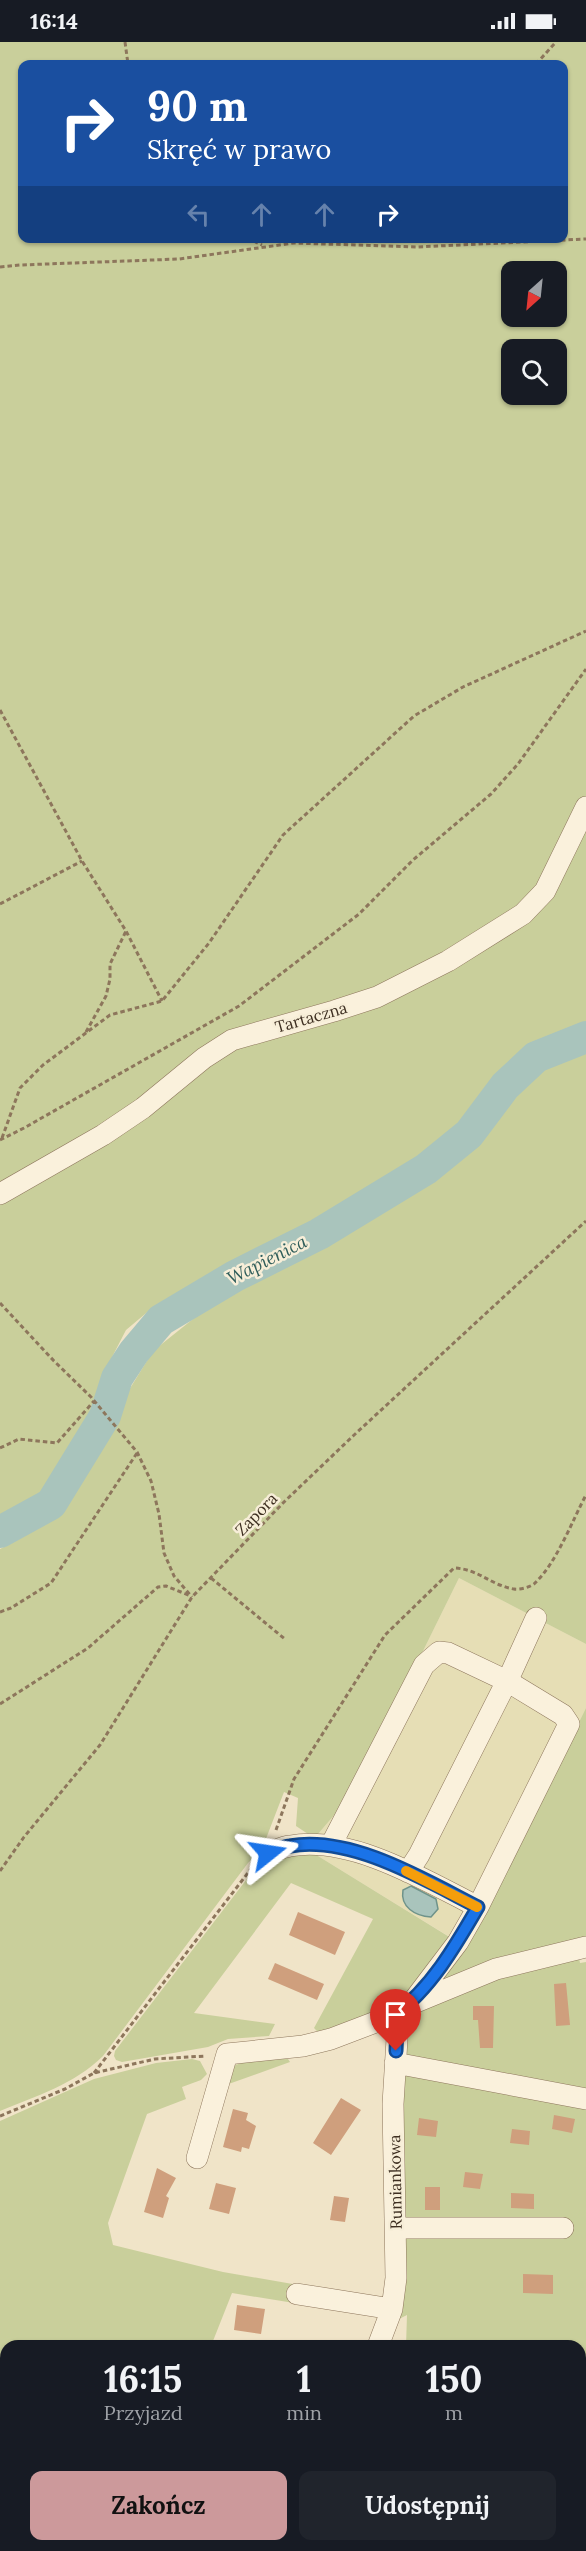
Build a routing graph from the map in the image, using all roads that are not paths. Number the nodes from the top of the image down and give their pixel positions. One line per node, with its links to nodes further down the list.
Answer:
1 (586, 807): 2 (street, Tartaczna)
2 (0, 1194)
3 (536, 1618): 4 (street)
4 (507, 1681): 5 (street); 7 (street); 8 (street)
5 (331, 1845): 6 (street); 7 (street)
6 (268, 1853)
7 (408, 1872): 8 (street)
8 (478, 1907): 10 (street)
9 (586, 1947): 10 (street)
10 (402, 2010): 11 (street, Rumiankowa); 13 (street)
11 (395, 2063): 12 (street); 14 (street, Rumiankowa)
12 (586, 2099)
13 (197, 2158)
14 (396, 2228): 15 (street); 17 (street, Rumiankowa)
15 (563, 2228)
16 (297, 2294): 17 (street)
17 (392, 2309): 18 (street, Rumiankowa)
18 (380, 2340)

